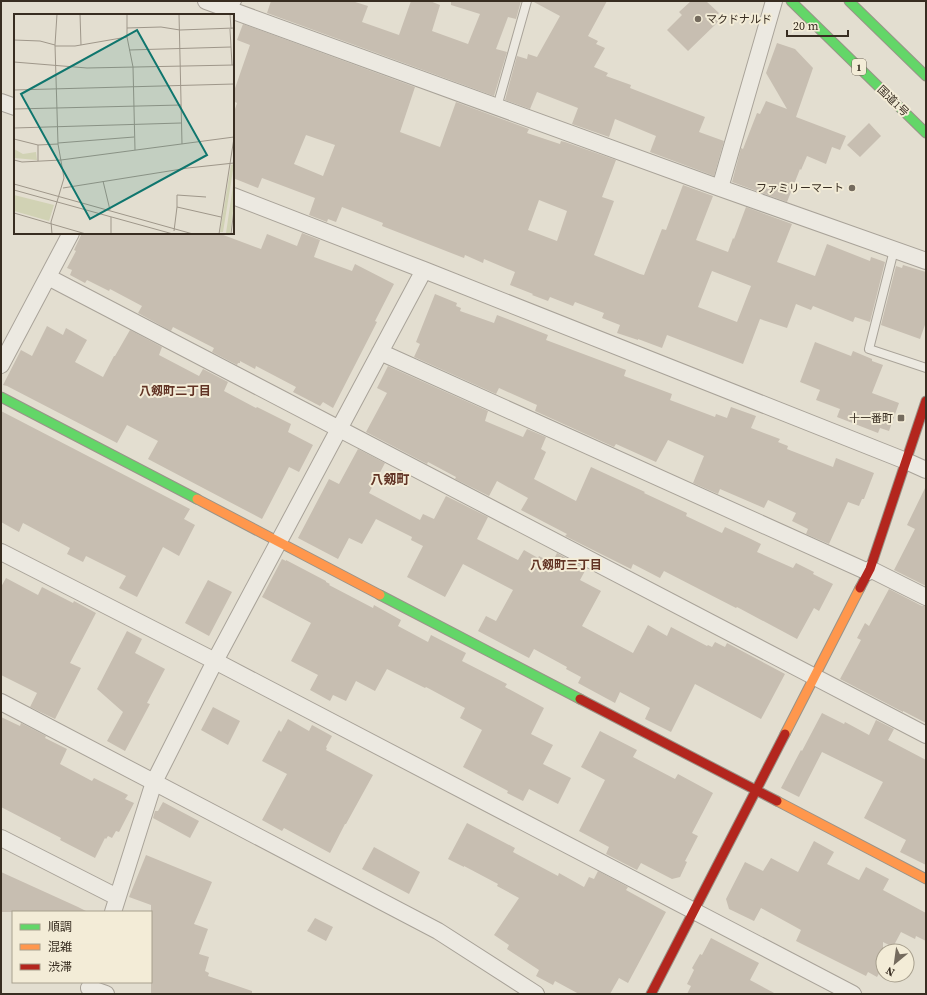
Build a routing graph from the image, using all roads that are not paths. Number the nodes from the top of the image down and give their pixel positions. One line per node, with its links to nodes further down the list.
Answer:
1 (206, 1): 6 (street)
2 (527, 1): 9 (lane)
3 (774, 1): 12 (street)
4 (791, 1): 11 (main road, 国道1号 / 1)
5 (849, 1): 7 (main road)
6 (234, 6): 9 (street)
7 (926, 76)
8 (1, 102): 10 (street)
9 (497, 106): 12 (street)
10 (14, 107)
11 (926, 133)
12 (720, 188): 15 (street)
13 (234, 196): 17 (street)
14 (70, 234): 18 (street)
15 (894, 250): 16 (street); 21 (lane)
16 (926, 261)
17 (424, 270): 19 (street); 25 (street)
18 (48, 277): 20 (street); 24 (street)
19 (380, 352): 24 (street); 29 (street)
20 (1, 365)
21 (926, 368)
22 (1, 397): 27 (main road)
23 (926, 401): 25 (main road)
24 (339, 429): 27 (street); 32 (street)
25 (906, 461): 26 (street); 29 (main road)
26 (926, 470)
27 (279, 542): 31 (street); 36 (main road)
28 (1, 552): 31 (street)
29 (869, 570): 30 (street); 32 (main road)
30 (926, 597)
31 (215, 661): 35 (street); 40 (street)
32 (814, 677): 34 (street); 36 (main road)
33 (1, 702): 35 (street)
34 (926, 734)
35 (154, 782): 39 (street); 43 (street)
36 (756, 790): 38 (main road); 40 (main road)
37 (1, 838): 39 (street)
38 (926, 879)
39 (115, 904)
40 (694, 911): 44 (main road); 45 (street)
41 (88, 988): 42 (street)
42 (106, 994)
43 (536, 994)
44 (651, 994)
45 (853, 994)

